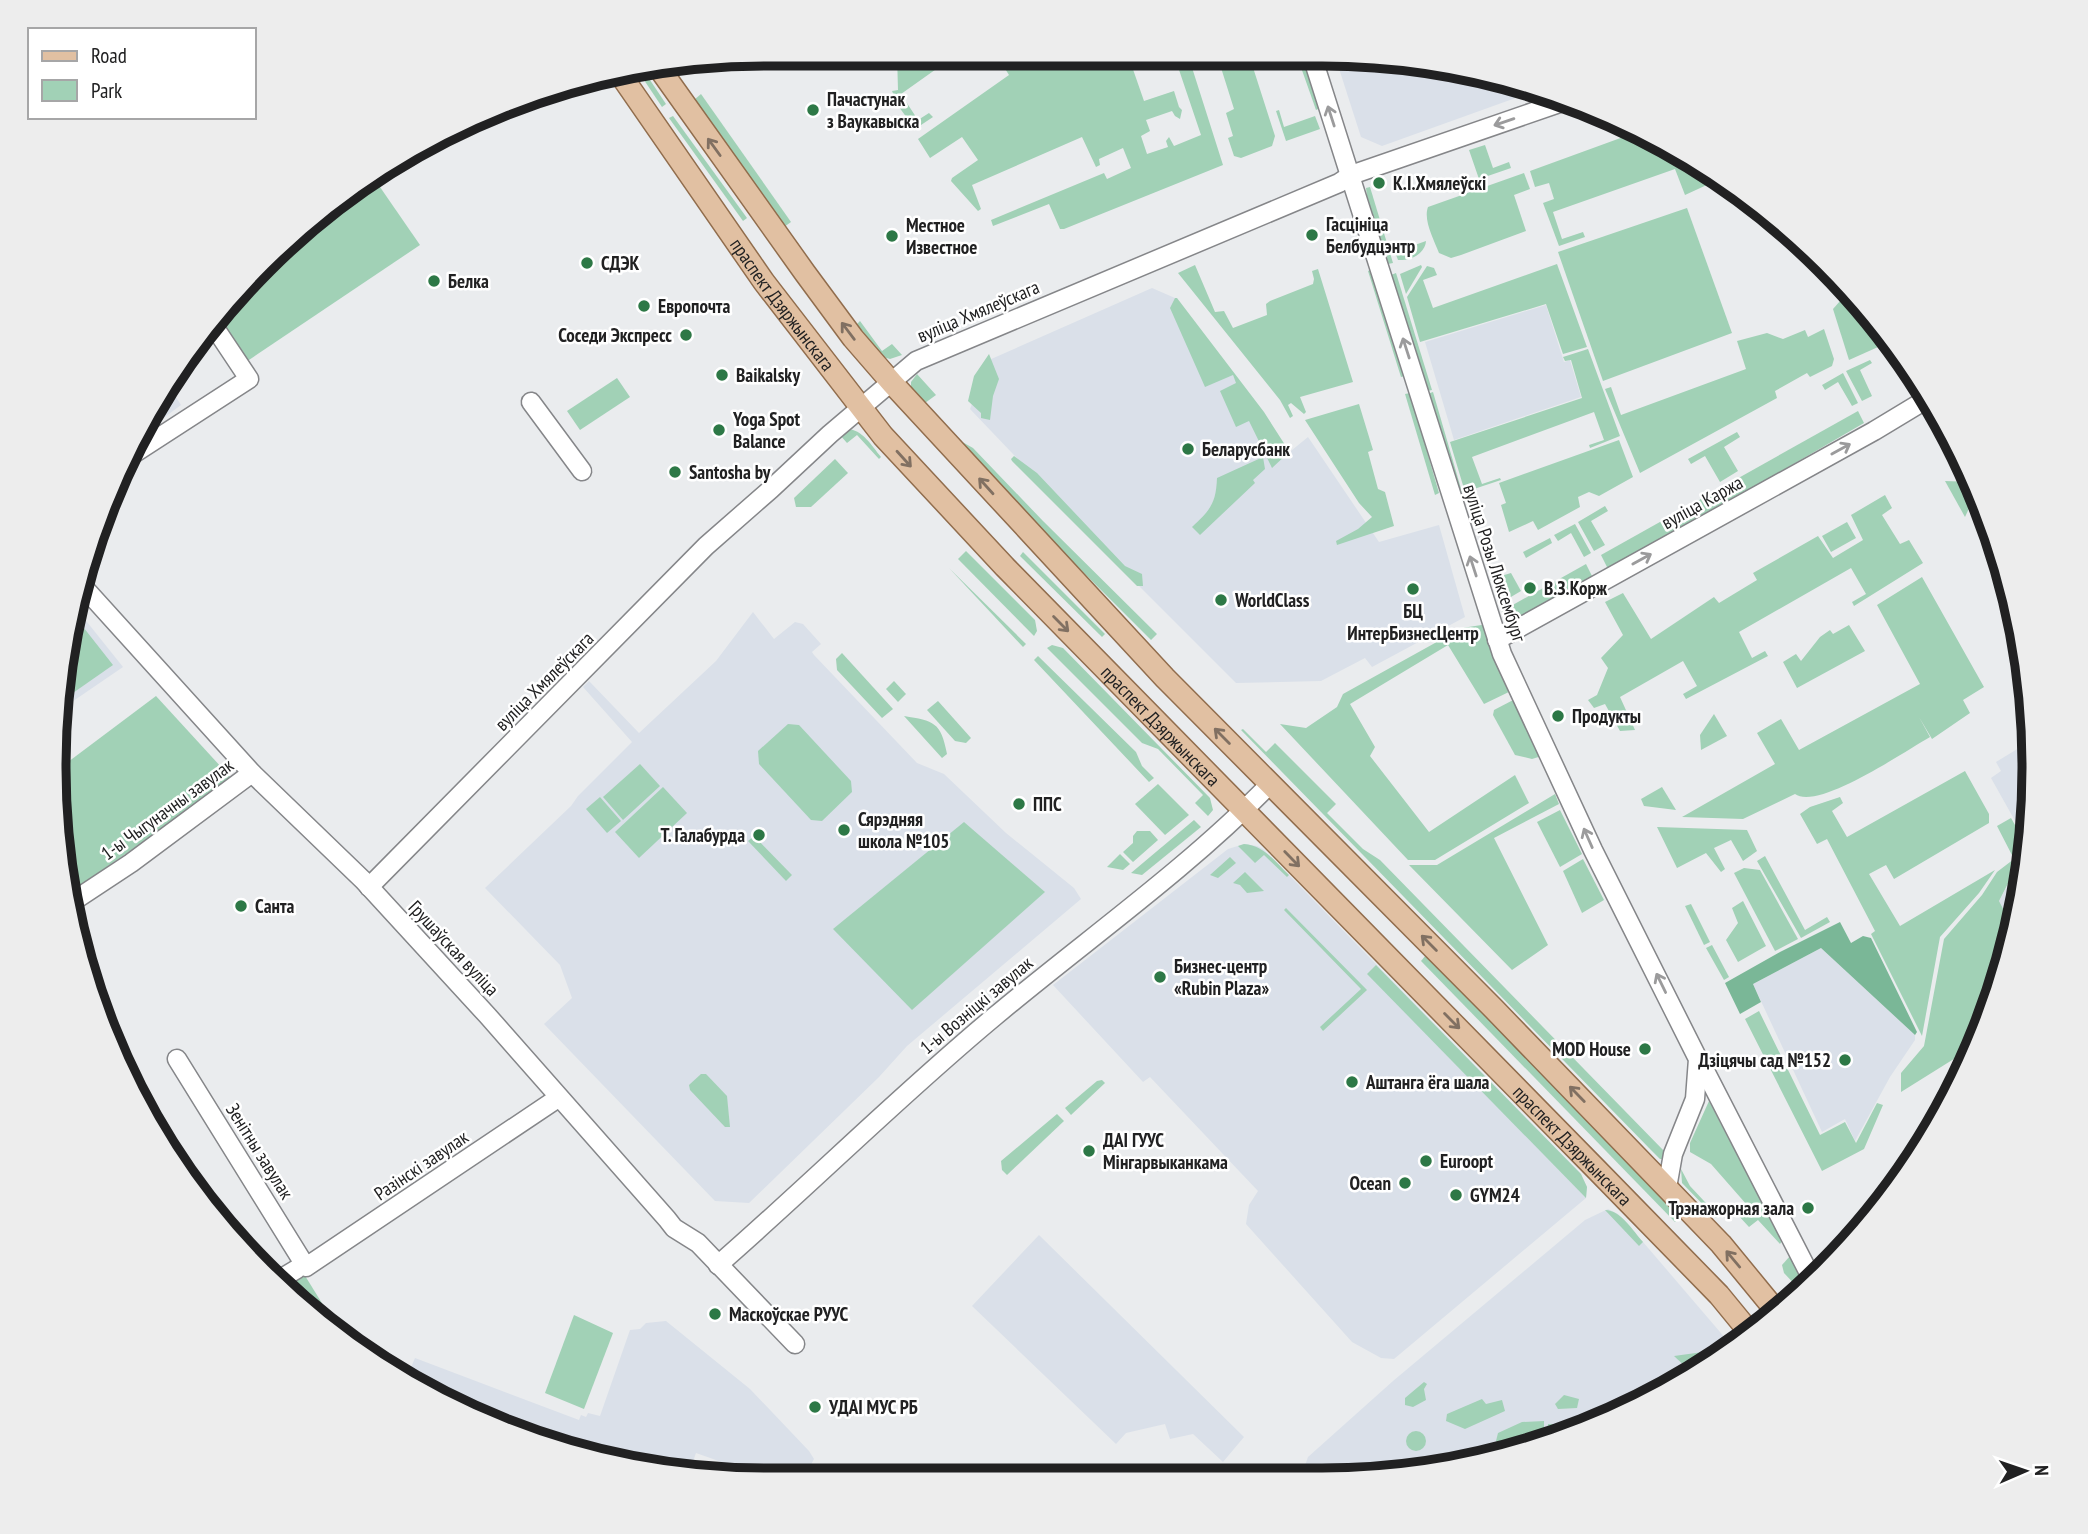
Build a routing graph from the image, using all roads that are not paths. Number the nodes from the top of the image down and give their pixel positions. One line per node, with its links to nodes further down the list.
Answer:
1 (1314, 66): 5 (street, вуліца Розы Люксембург, one-way to 1)
2 (663, 74): 7 (main road, праспект Дзяржынскага, one-way to 2)
3 (625, 81): 10 (main road, праспект Дзяржынскага)
4 (1551, 106): 5 (street, вуліца Хмялеўскага, one-way to 5)
5 (1351, 176): 7 (street, вуліца Хмялеўскага); 14 (street, вуліца Розы Люксембург, one-way to 5)
6 (218, 332): 11 (street)
7 (891, 383): 10 (street, вуліца Хмялеўскага); 16 (main road, праспект Дзяржынскага, one-way to 7)
8 (531, 402): 12 (street)
9 (1919, 404): 14 (street, вуліца Каржа, one-way to 9)
10 (861, 406): 17 (main road, праспект Дзяржынскага, one-way to 17); 18 (street, вуліца Хмялеўскага)
11 (144, 447)
12 (582, 471)
13 (89, 593): 15 (street, Грушаўская вуліца)
14 (1497, 640): 21 (street, вуліца Розы Люксембург, one-way to 14)
15 (252, 774): 18 (street, Грушаўская вуліца); 19 (street, 1-ы Чыгуначны завулак)
16 (1269, 785): 17 (street, 1-ы Возніцкі завулак); 25 (main road, праспект Дзяржынскага, one-way to 16)
17 (1244, 810): 26 (street, 1-ы Возніцкі завулак); 31 (main road, праспект Дзяржынскага, one-way to 31)
18 (369, 887): 23 (street, Грушаўская вуліца)
19 (79, 897)
20 (177, 1059): 27 (street, Зенітны завулак)
21 (1699, 1059): 22 (street, вуліца Розы Люксембург); 24 (street)
22 (1719, 1097): 24 (street); 28 (street, вуліца Розы Люксембург)
23 (558, 1098): 26 (street, Грушаўская вуліца); 27 (street, Разінскі завулак)
24 (1695, 1099): 25 (street)
25 (1667, 1188): 30 (main road, праспект Дзяржынскага, one-way to 25)
26 (718, 1265): 32 (street, Грушаўская вуліца)
27 (302, 1268): 29 (street, Разінскі завулак)
28 (1808, 1270)
29 (286, 1276)
30 (1770, 1304)
31 (1744, 1325)
32 (795, 1344)

